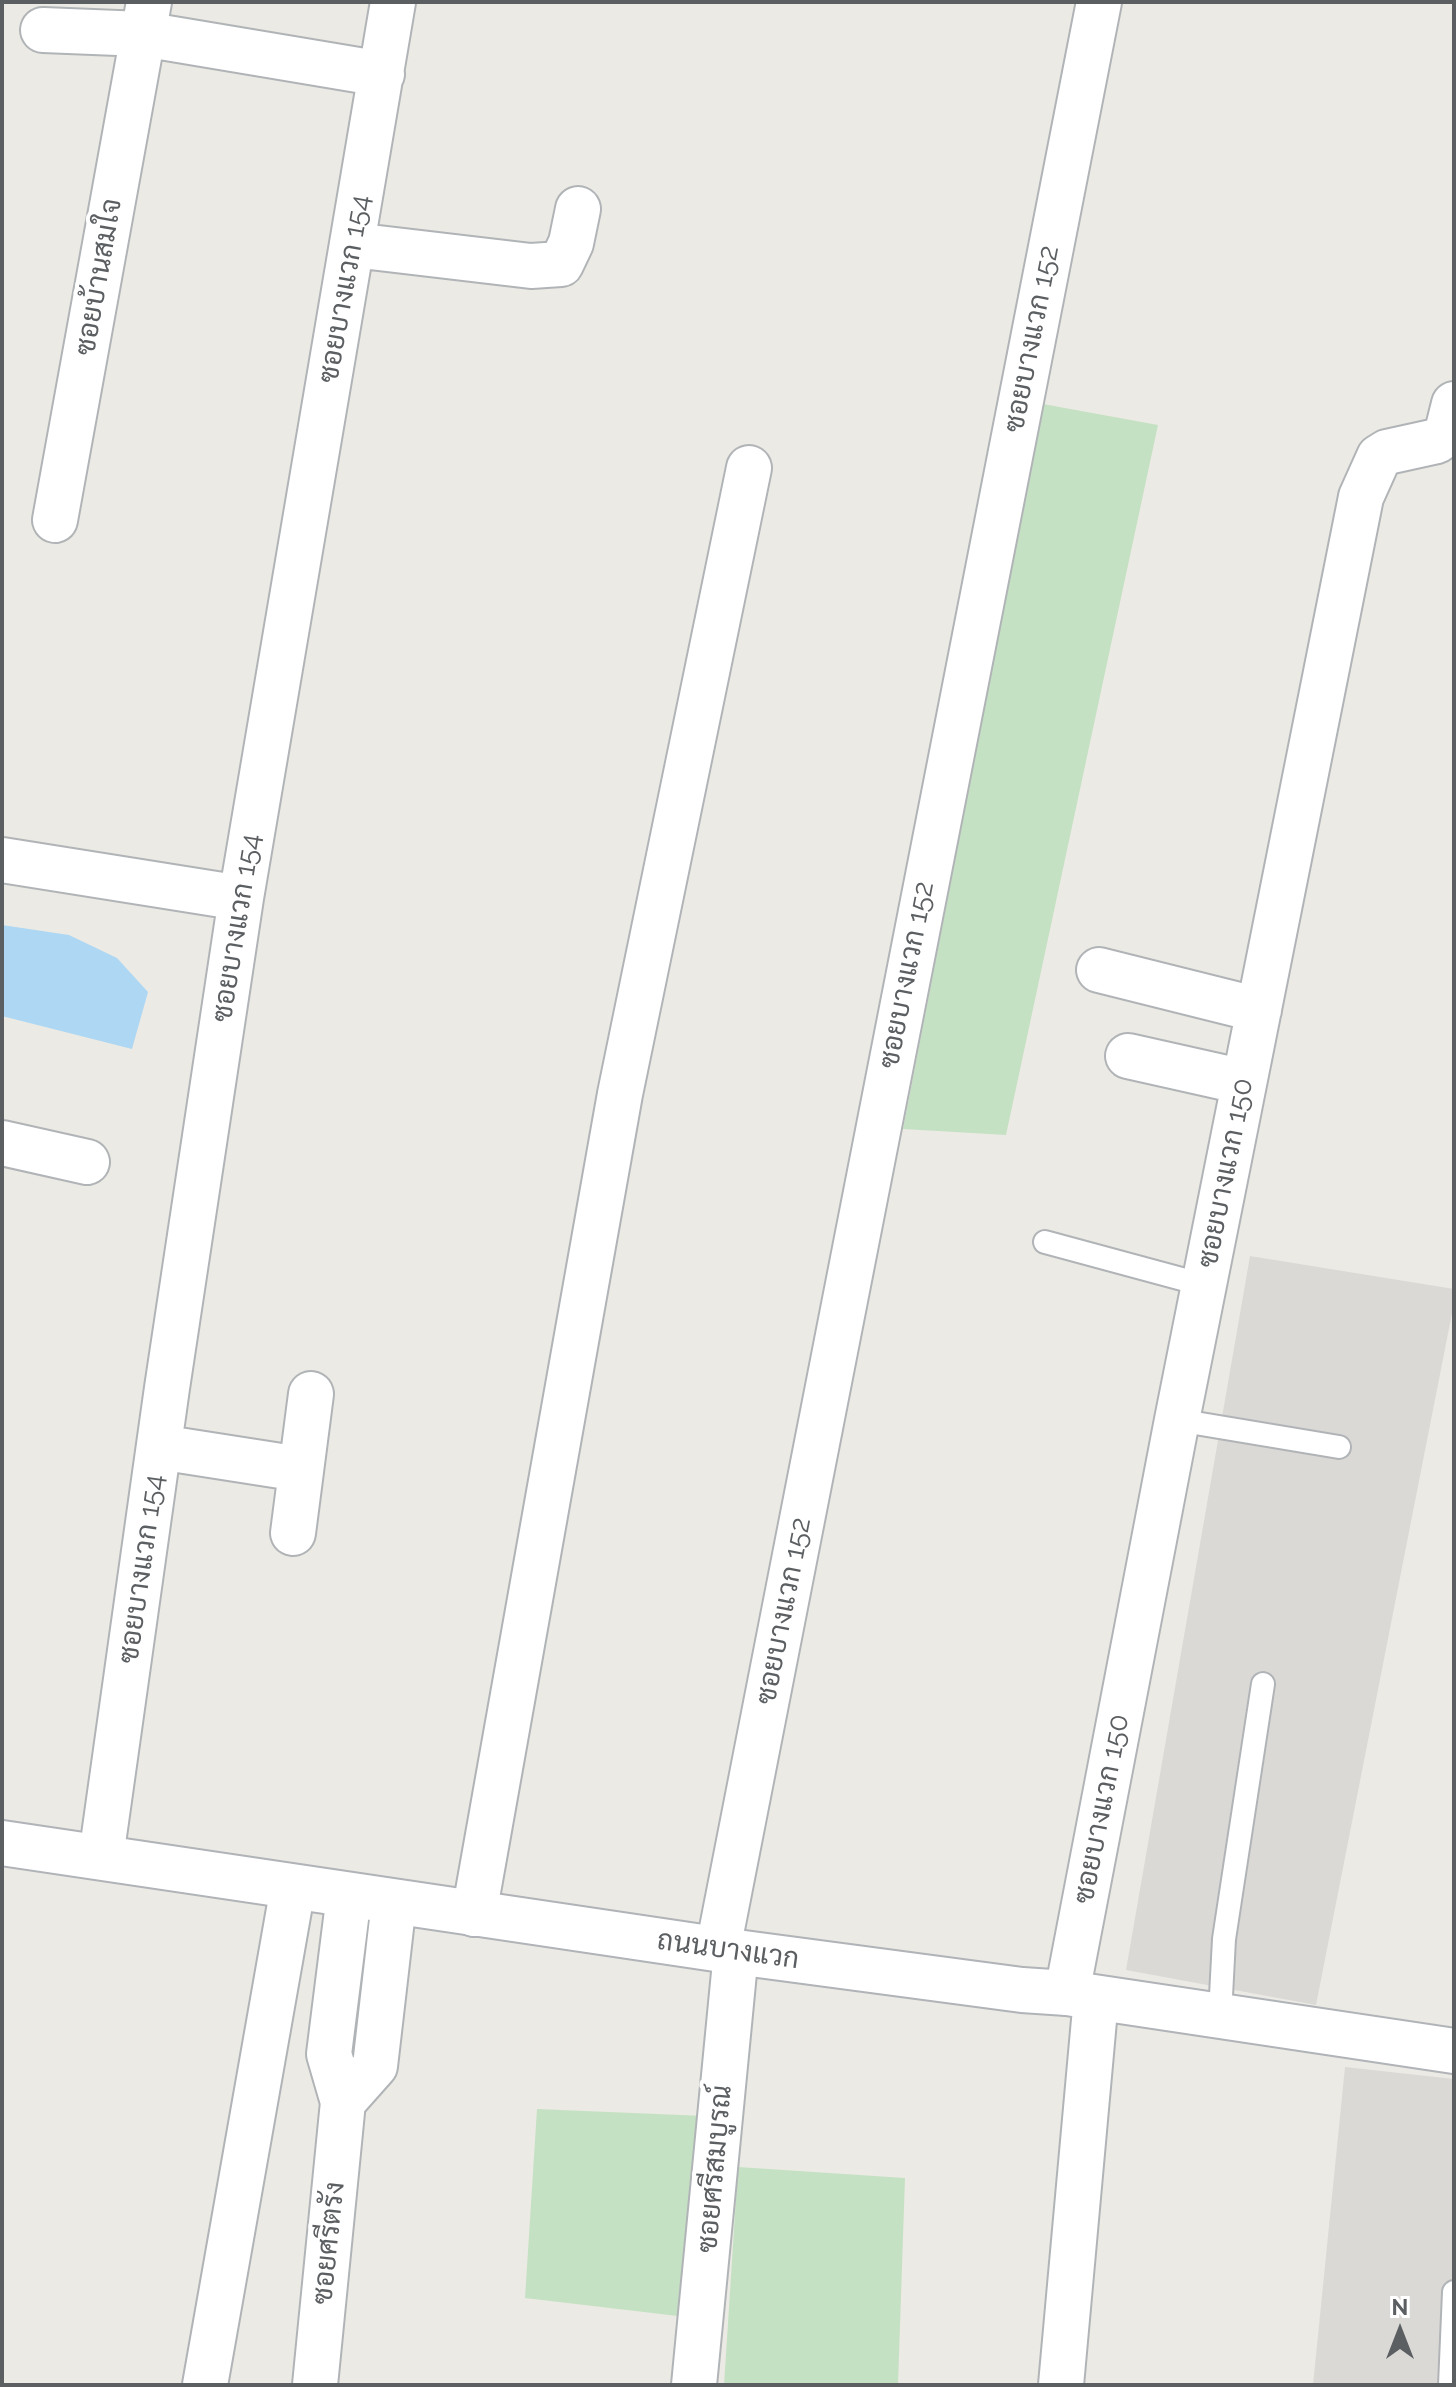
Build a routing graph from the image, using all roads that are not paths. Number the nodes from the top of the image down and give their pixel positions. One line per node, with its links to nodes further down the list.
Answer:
1 (393, 2): 5 (street, ซอยบางแวก 154)
2 (1099, 2): 34 (street, ซอยบางแวก 152)
3 (146, 18): 4 (street); 5 (street); 10 (street, ซอยบ้านสมใจ)
4 (43, 30)
5 (382, 74): 7 (street, ซอยบางแวก 154)
6 (578, 209): 7 (street)
7 (353, 245): 12 (street, ซอยบางแวก 154)
8 (1454, 404): 14 (street, ซอยบางแวก 150)
9 (749, 468): 33 (street)
10 (55, 520)
11 (2, 860): 12 (street)
12 (241, 898): 23 (street, ซอยบางแวก 154)
13 (1099, 970): 14 (street)
14 (1259, 1010): 16 (street, ซอยบางแวก 150)
15 (1128, 1056): 16 (street)
16 (1244, 1082): 20 (street, ซอยบางแวก 150)
17 (2, 1143): 18 (street)
18 (87, 1162)
19 (1045, 1242): 20 (lane)
20 (1204, 1285): 22 (street, ซอยบางแวก 150)
21 (311, 1394): 25 (street)
22 (1177, 1420): 24 (lane); 35 (street, ซอยบางแวก 150)
23 (159, 1447): 25 (street); 29 (street, ซอยบางแวก 154)
24 (1339, 1447)
25 (300, 1469): 26 (street)
26 (293, 1533)
27 (1263, 1684): 36 (lane)
28 (2, 1843): 29 (street, ถนนบางแวก)
29 (101, 1857): 30 (street, ถนนบางแวก)
30 (293, 1887): 31 (street, ถนนบางแวก); 40 (street)
31 (349, 1895): 32 (street, ถนนบางแวก); 38 (street, ซอยศรีตรัง)
32 (394, 1902): 33 (street, ถนนบางแวก); 38 (street)
33 (474, 1914): 34 (street, ถนนบางแวก)
34 (727, 1951): 35 (street, ถนนบางแวก); 42 (street, ซอยศรีสมบูรณ์)
35 (1082, 1996): 36 (street, ถนนบางแวก); 43 (street, ซอยบางแวก 150)
36 (1220, 2015): 37 (street, ถนนบางแวก)
37 (1451, 2048)
38 (343, 2102): 41 (street, ซอยศรีตรัง)
39 (1454, 2292): 44 (lane)
40 (205, 2385)
41 (315, 2385)
42 (694, 2385)
43 (1061, 2385)
44 (1450, 2385)

